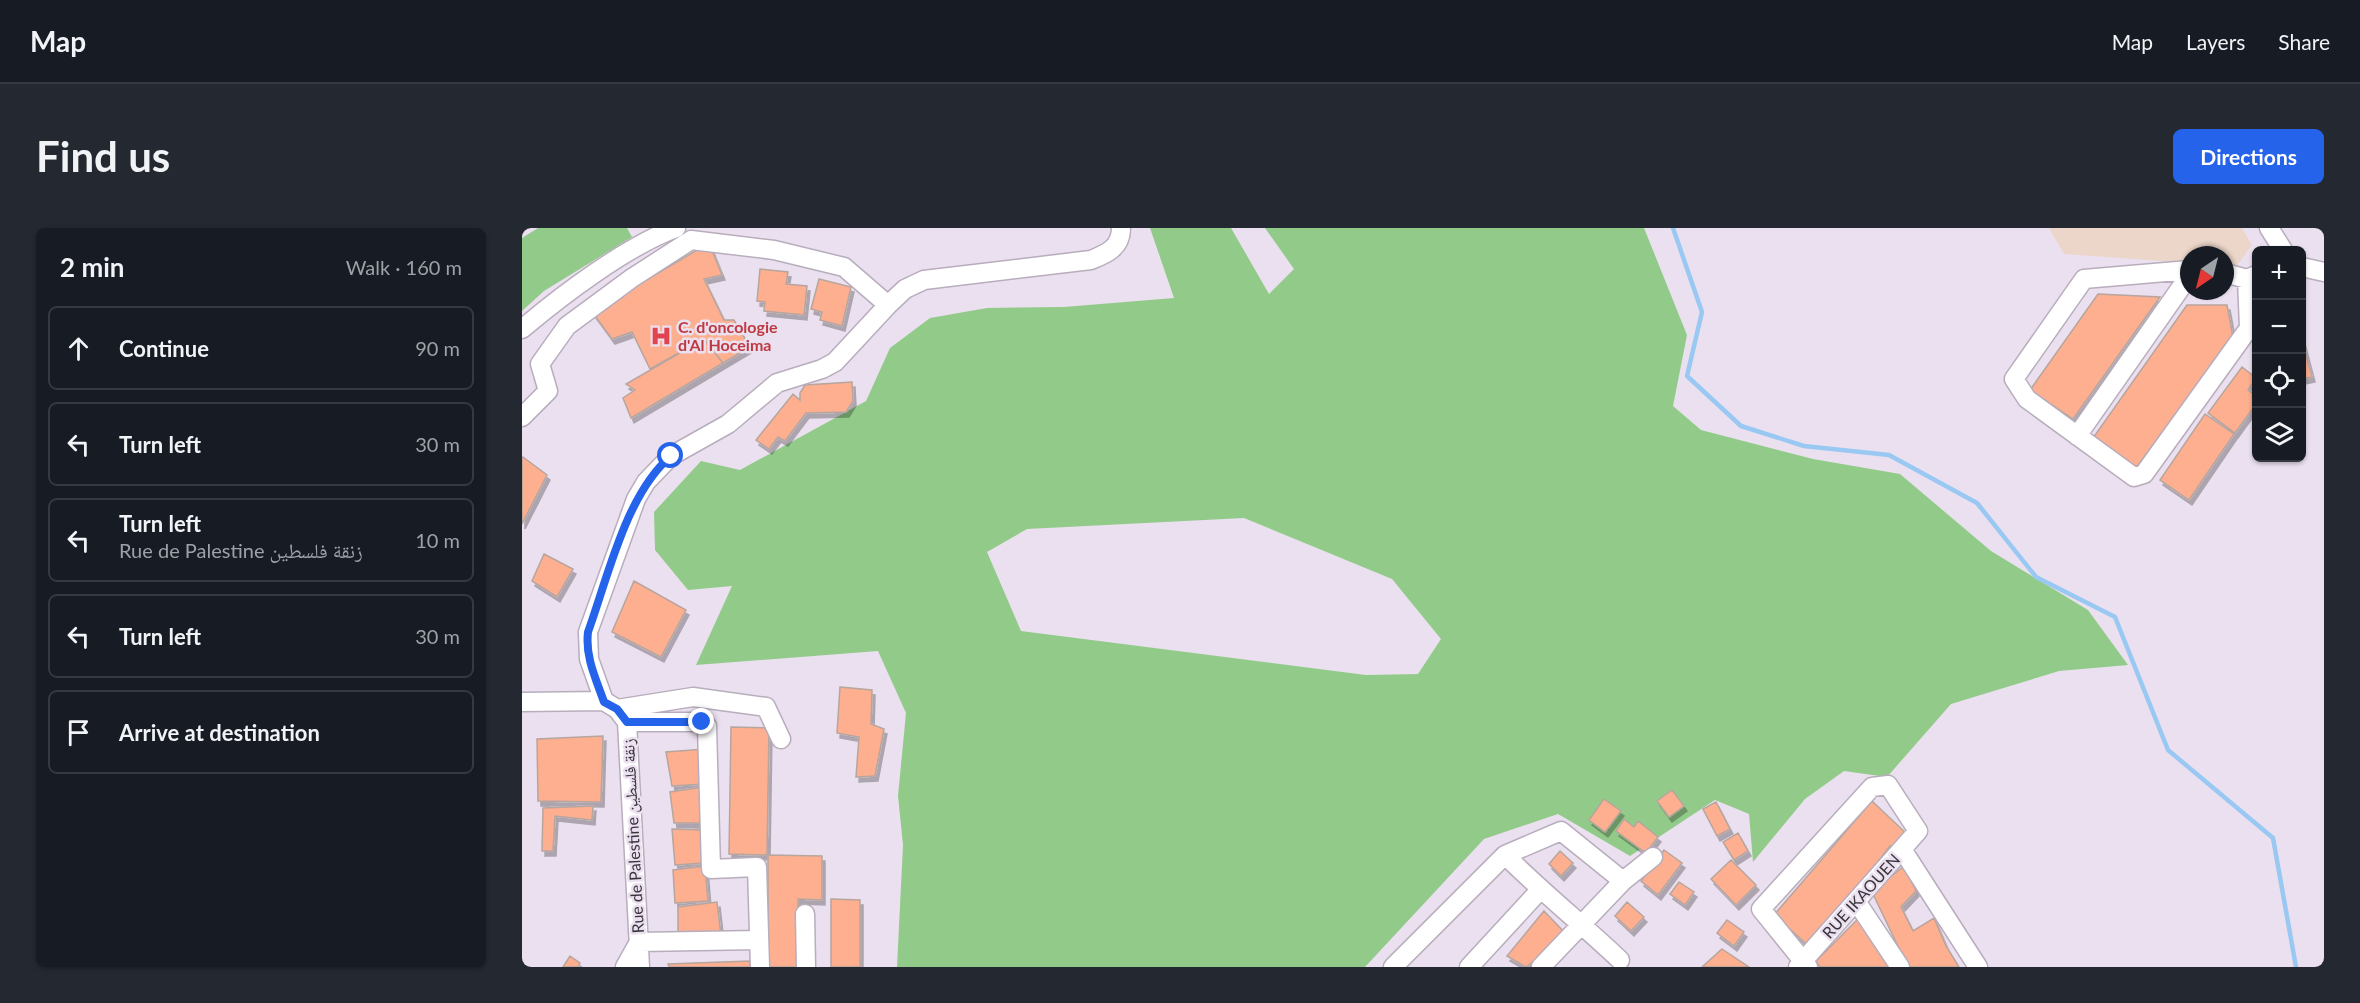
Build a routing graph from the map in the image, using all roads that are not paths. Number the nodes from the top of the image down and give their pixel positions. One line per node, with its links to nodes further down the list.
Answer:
1 (676, 228): 4 (street)
2 (1121, 228): 12 (street, Rue de Palestine زنقة فلسطين)
3 (2270, 228): 5 (street)
4 (647, 233): 13 (street)
5 (2281, 246)
6 (2306, 268): 8 (street)
7 (2180, 271): 15 (street)
8 (2324, 272)
9 (2234, 274): 10 (street)
10 (2252, 277): 15 (street)
11 (2180, 289): 15 (street)
12 (888, 305): 14 (street); 17 (street, Rue de Palestine زنقة فلسطين)
13 (522, 329)
14 (522, 417)
15 (2077, 436)
16 (522, 702): 17 (street)
17 (616, 711): 18 (street); 27 (street); 28 (street, Rue de Palestine زنقة فلسطين)
18 (781, 739)
19 (1902, 849): 24 (street, RUE IKAOUEN); 30 (street, RUE IKAOUEN); 39 (street)
20 (1505, 855): 22 (street); 23 (street); 35 (street)
21 (1653, 857): 22 (street)
22 (1623, 881): 26 (street)
23 (1540, 890): 26 (street); 36 (street)
24 (1856, 900): 30 (street, RUE IKAOUEN); 38 (street)
25 (805, 914): 34 (street)
26 (1581, 923): 29 (street); 37 (street)
27 (759, 940): 28 (street); 33 (street)
28 (639, 942): 31 (street); 32 (street, Rue de Palestine زنقة فلسطين)
29 (1620, 960)
30 (1803, 965)
31 (625, 967)
32 (640, 967)
33 (760, 967)
34 (806, 967)
35 (1393, 967)
36 (1468, 967)
37 (1541, 967)
38 (1900, 967)
39 (1978, 967)

